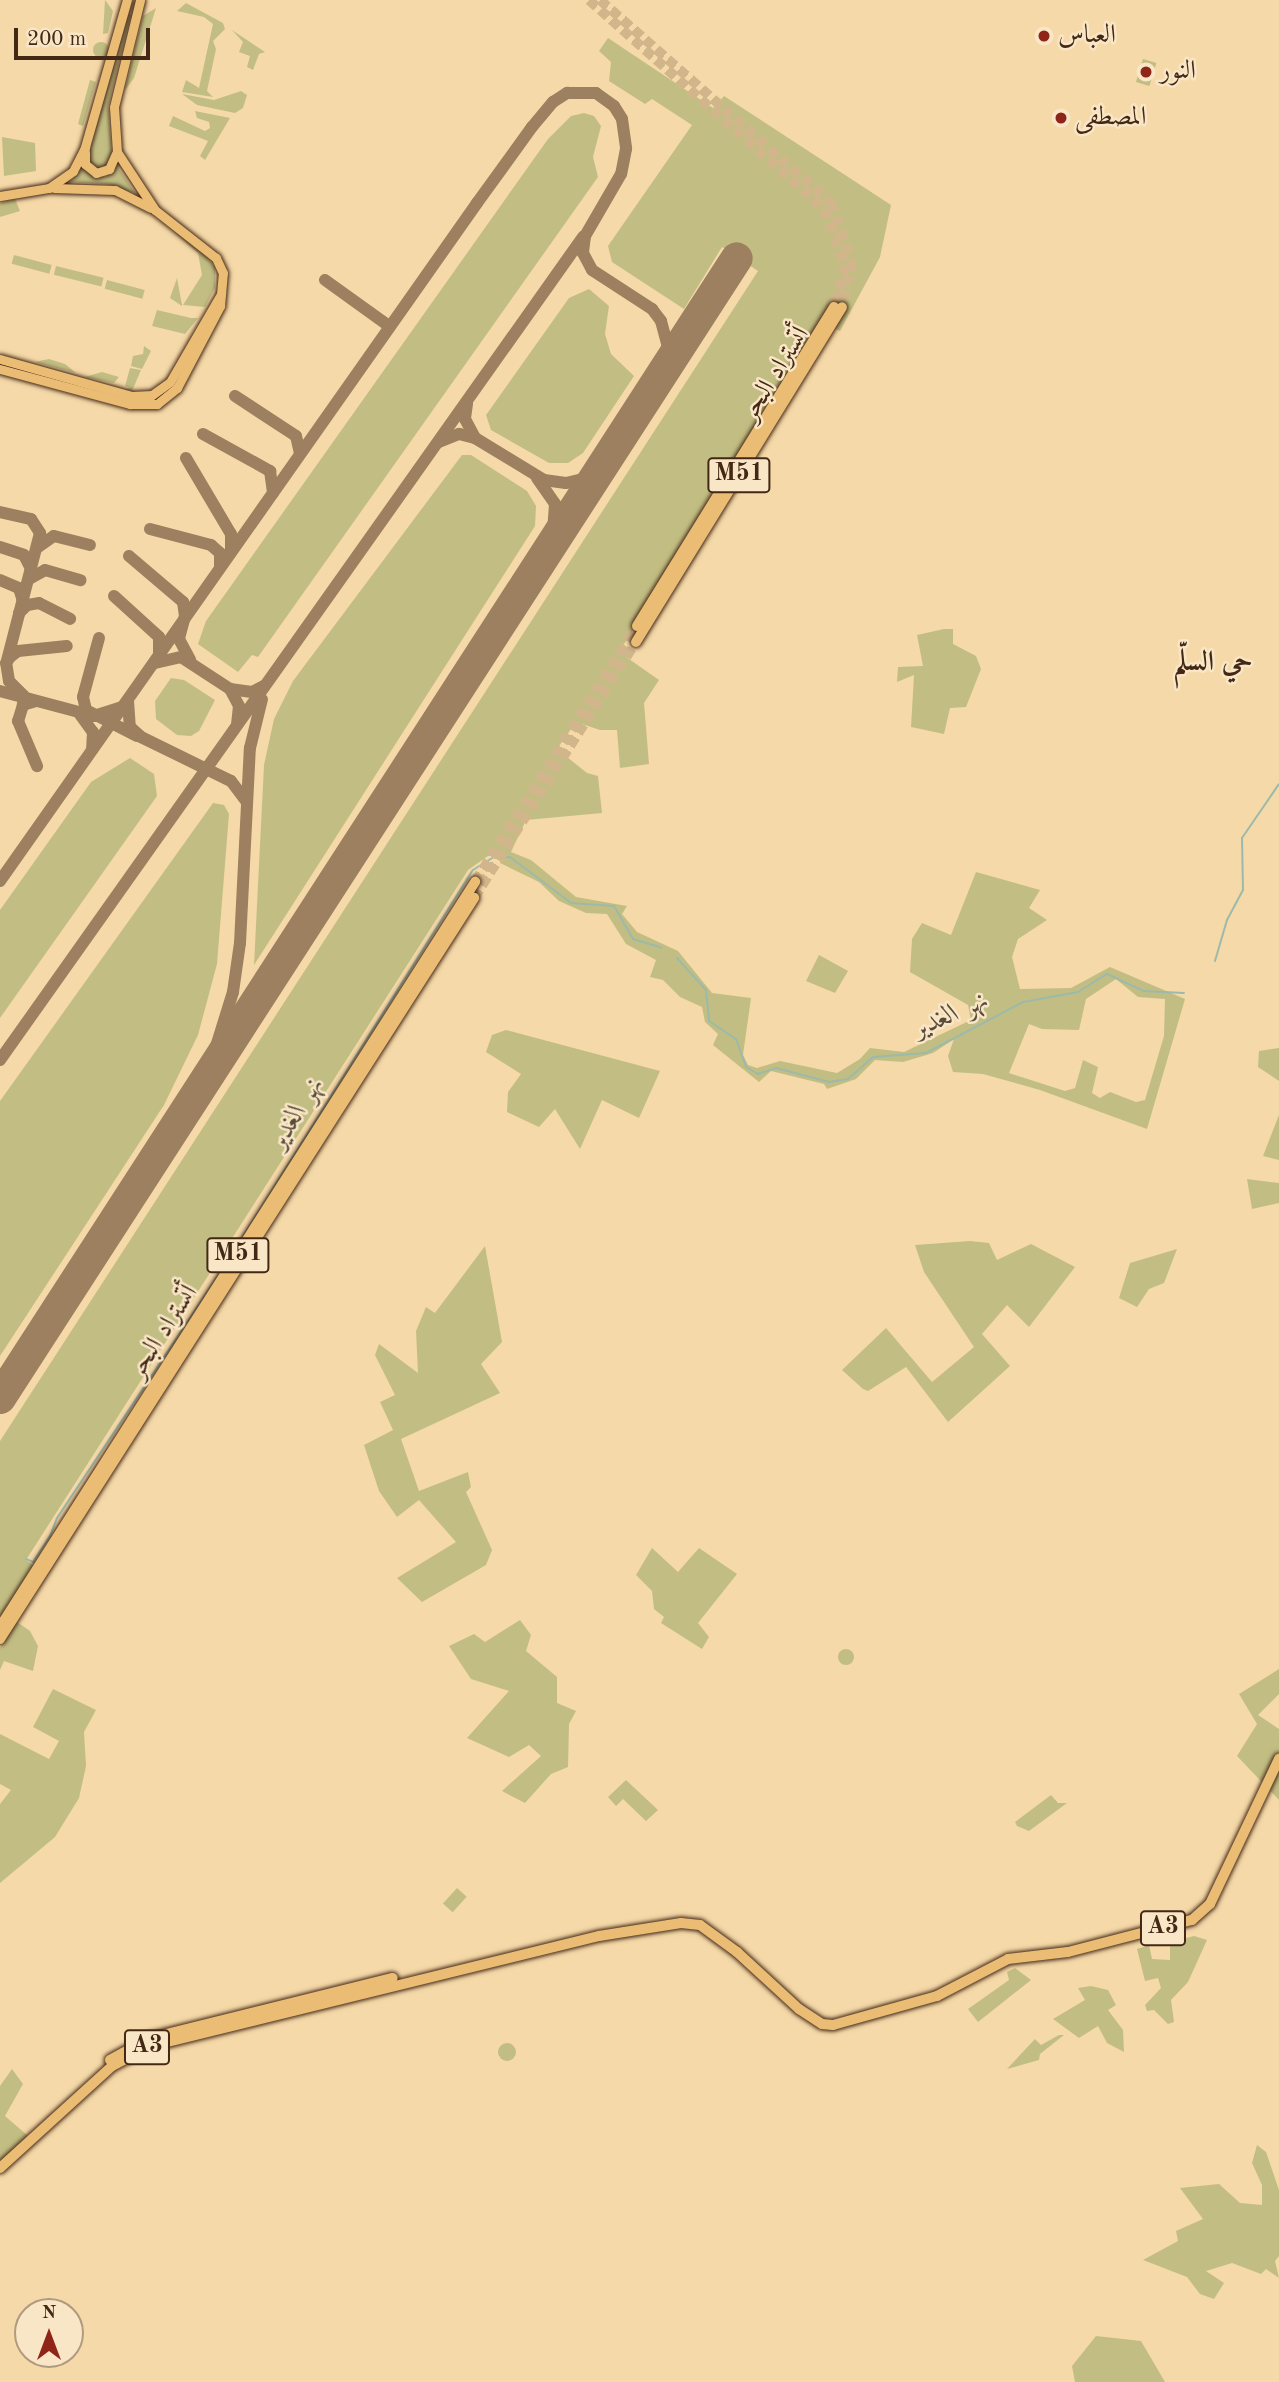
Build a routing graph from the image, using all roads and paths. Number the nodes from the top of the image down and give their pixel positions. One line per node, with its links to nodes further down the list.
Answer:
1 (127, 0): 3 (main road)
2 (140, 0): 4 (main road)
3 (85, 147): 4 (main road); 5 (main road)
4 (117, 152): 7 (main road)
5 (49, 188): 6 (main road); 7 (main road)
6 (0, 193)
7 (155, 210): 8 (main road)
8 (221, 294): 9 (main road); 10 (main road)
9 (0, 359)
10 (0, 369)
11 (638, 626): 12 (highway, أتستراد البحر / M51)
12 (636, 642)
13 (475, 882): 15 (highway, أتستراد البحر / M51)
14 (474, 898): 16 (highway, أتستراد البحر / M51)
15 (0, 1627)
16 (0, 1639)
17 (1279, 1759): 18 (highway, A3)
18 (545, 1947): 19 (highway, A3); 20 (highway, A3)
19 (0, 2160)
20 (0, 2168)

